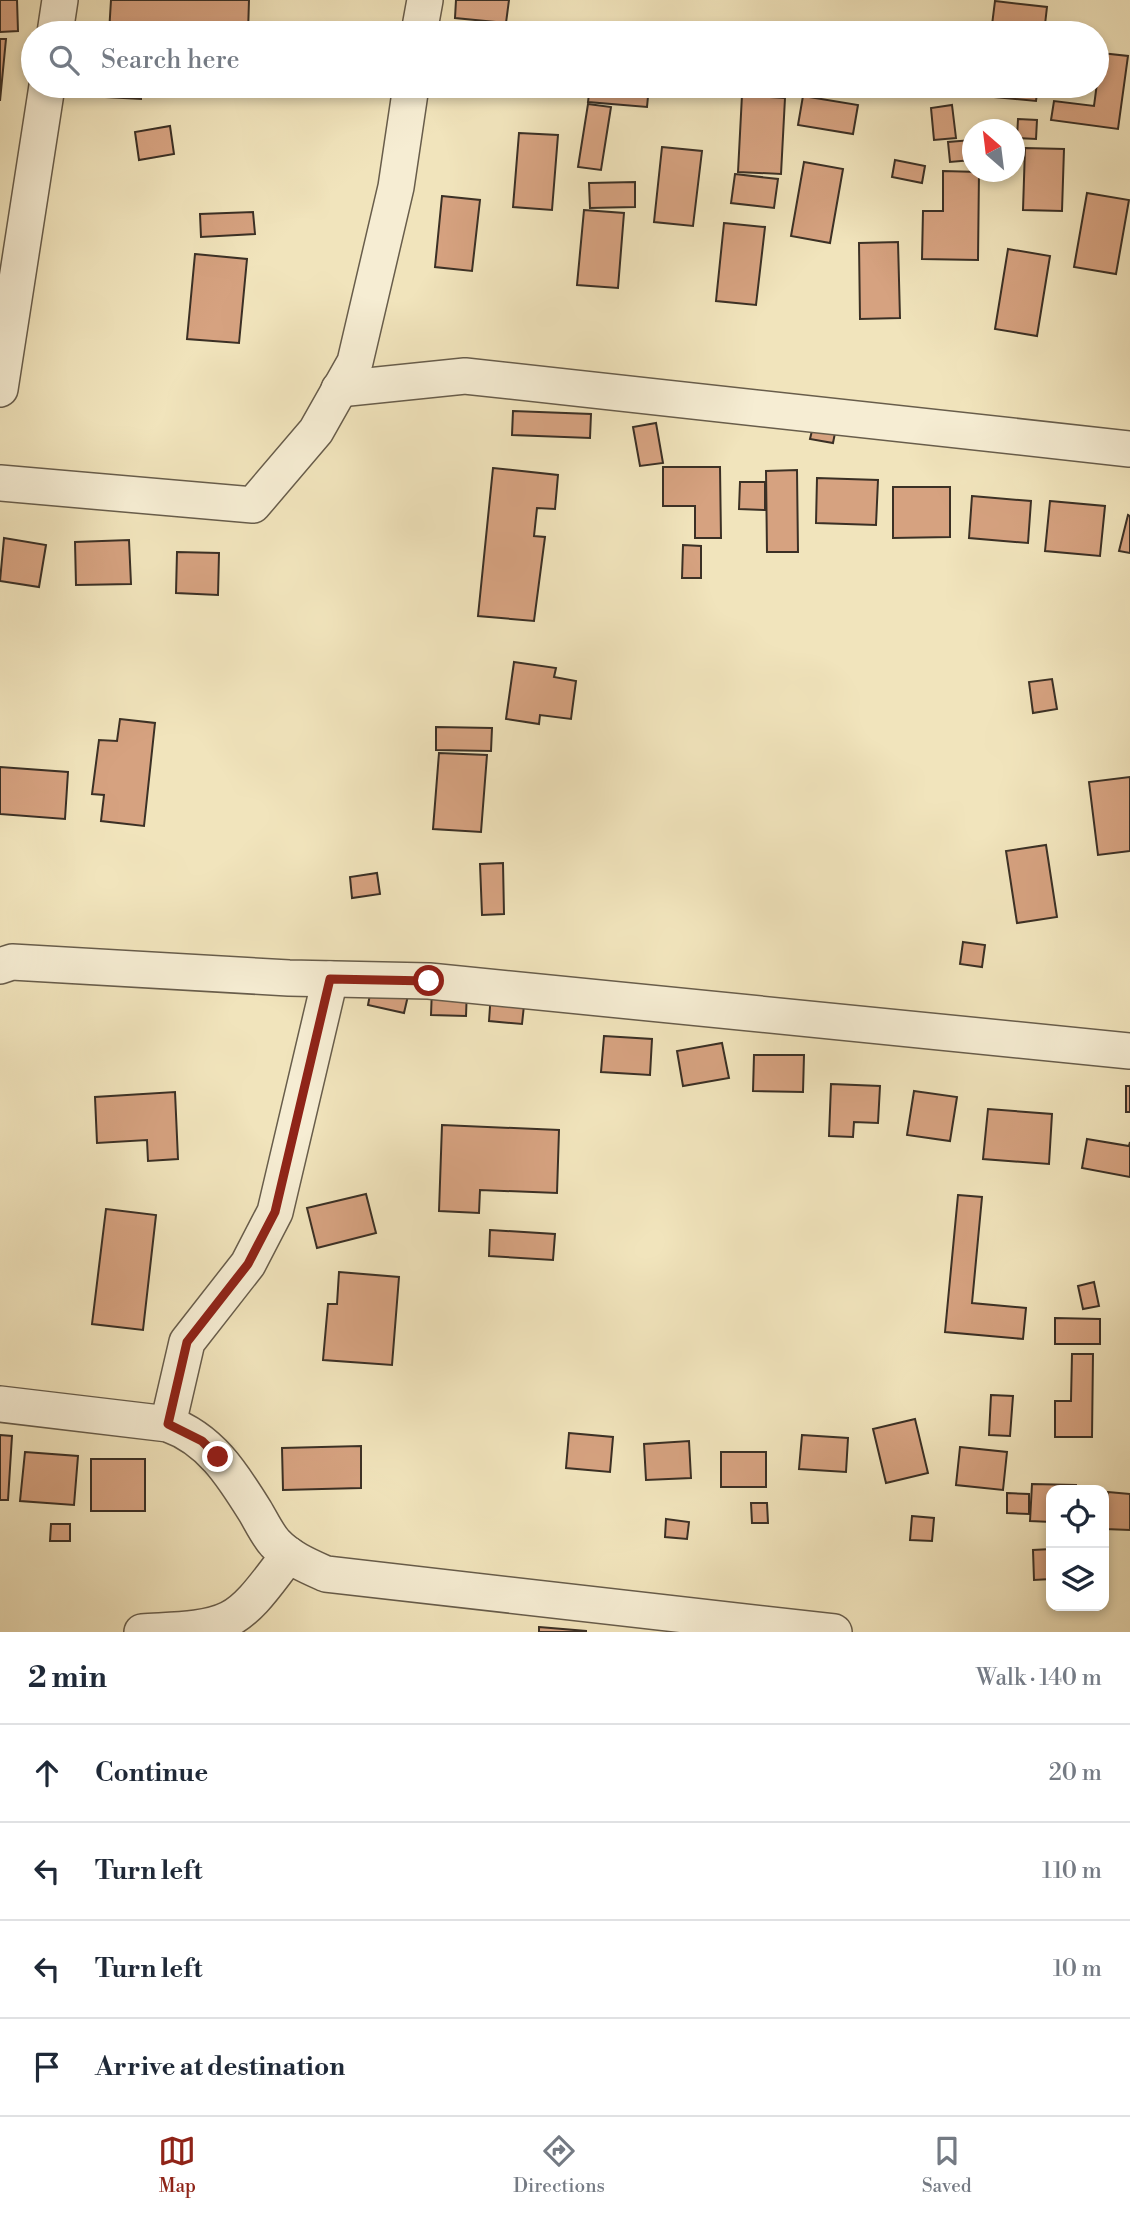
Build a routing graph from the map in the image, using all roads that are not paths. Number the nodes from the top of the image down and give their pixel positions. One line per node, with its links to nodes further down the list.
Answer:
1 (60, 0): 3 (street)
2 (425, 0): 4 (street)
3 (57, 21)
4 (421, 21)
5 (45, 98): 7 (street)
6 (409, 98): 8 (street)
7 (0, 388)
8 (339, 390): 9 (street); 10 (street)
9 (1130, 449)
10 (0, 483)
11 (0, 966): 12 (street)
12 (330, 979): 13 (street); 15 (street)
13 (1130, 1051)
14 (0, 1404): 15 (street)
15 (168, 1424): 16 (street)
16 (289, 1555): 17 (street); 18 (street)
17 (142, 1632)
18 (834, 1632)

